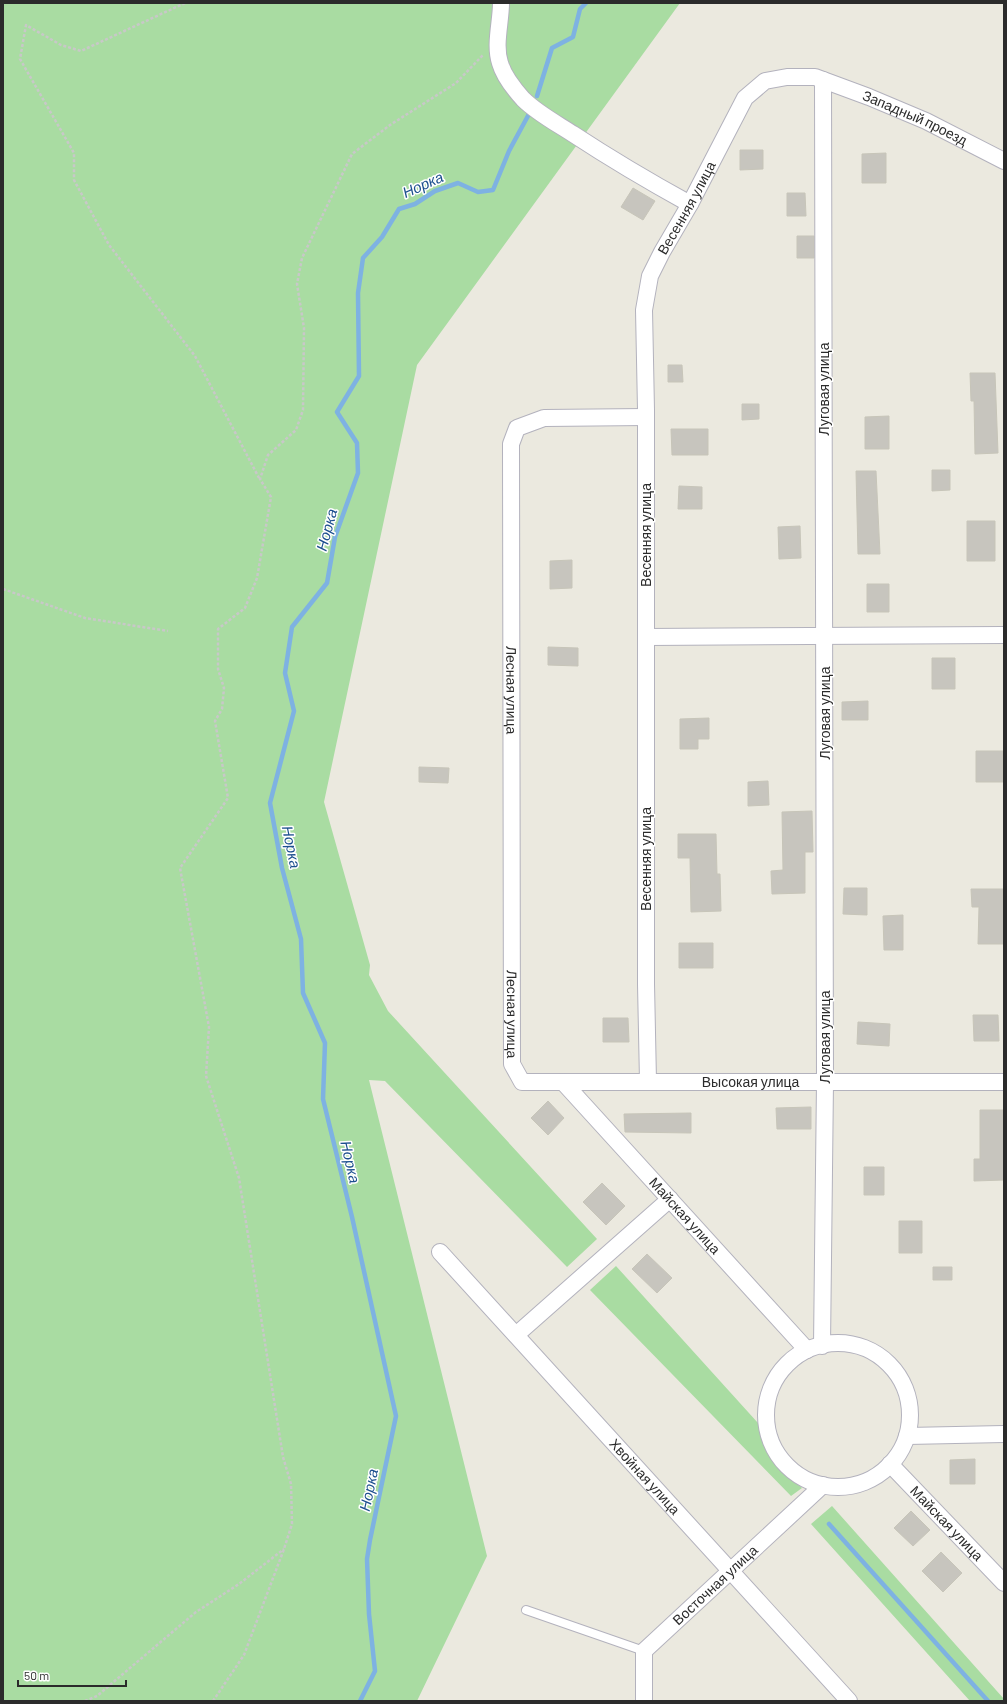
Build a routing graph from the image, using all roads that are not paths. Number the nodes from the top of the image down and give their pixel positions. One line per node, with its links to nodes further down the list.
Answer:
1 (501, 3): 4 (street)
2 (823, 80): 3 (street, Западный проезд); 4 (street, Весенняя улица); 7 (street, Луговая улица)
3 (1004, 161)
4 (690, 204): 5 (street, Весенняя улица)
5 (646, 416): 8 (street, Весенняя улица); 10 (street, Лесная улица)
6 (1004, 635): 7 (street)
7 (824, 636): 8 (street); 12 (street, Луговая улица)
8 (647, 637): 9 (street, Весенняя улица)
9 (648, 1081): 11 (street, Высокая улица); 12 (street, Высокая улица)
10 (522, 1082): 11 (street, Высокая улица)
11 (563, 1082): 14 (street, Майская улица)
12 (825, 1082): 13 (street, Высокая улица); 17 (street, Луговая улица)
13 (1004, 1082)
14 (670, 1199): 16 (street); 17 (street, Майская улица)
15 (440, 1252): 16 (street, Хвойная улица)
16 (516, 1335): 22 (street, Хвойная улица)
17 (815, 1348): 19 (street); 21 (street)
18 (1004, 1434): 19 (street)
19 (907, 1436): 20 (street)
20 (890, 1464): 21 (street); 23 (street, Майская улица)
21 (823, 1485): 22 (street, Восточная улица)
22 (731, 1570): 25 (street, Восточная улица); 27 (street, Хвойная улица)
23 (1004, 1583)
24 (526, 1610): 25 (lane)
25 (644, 1651): 26 (street)
26 (644, 1701)
27 (849, 1701)

